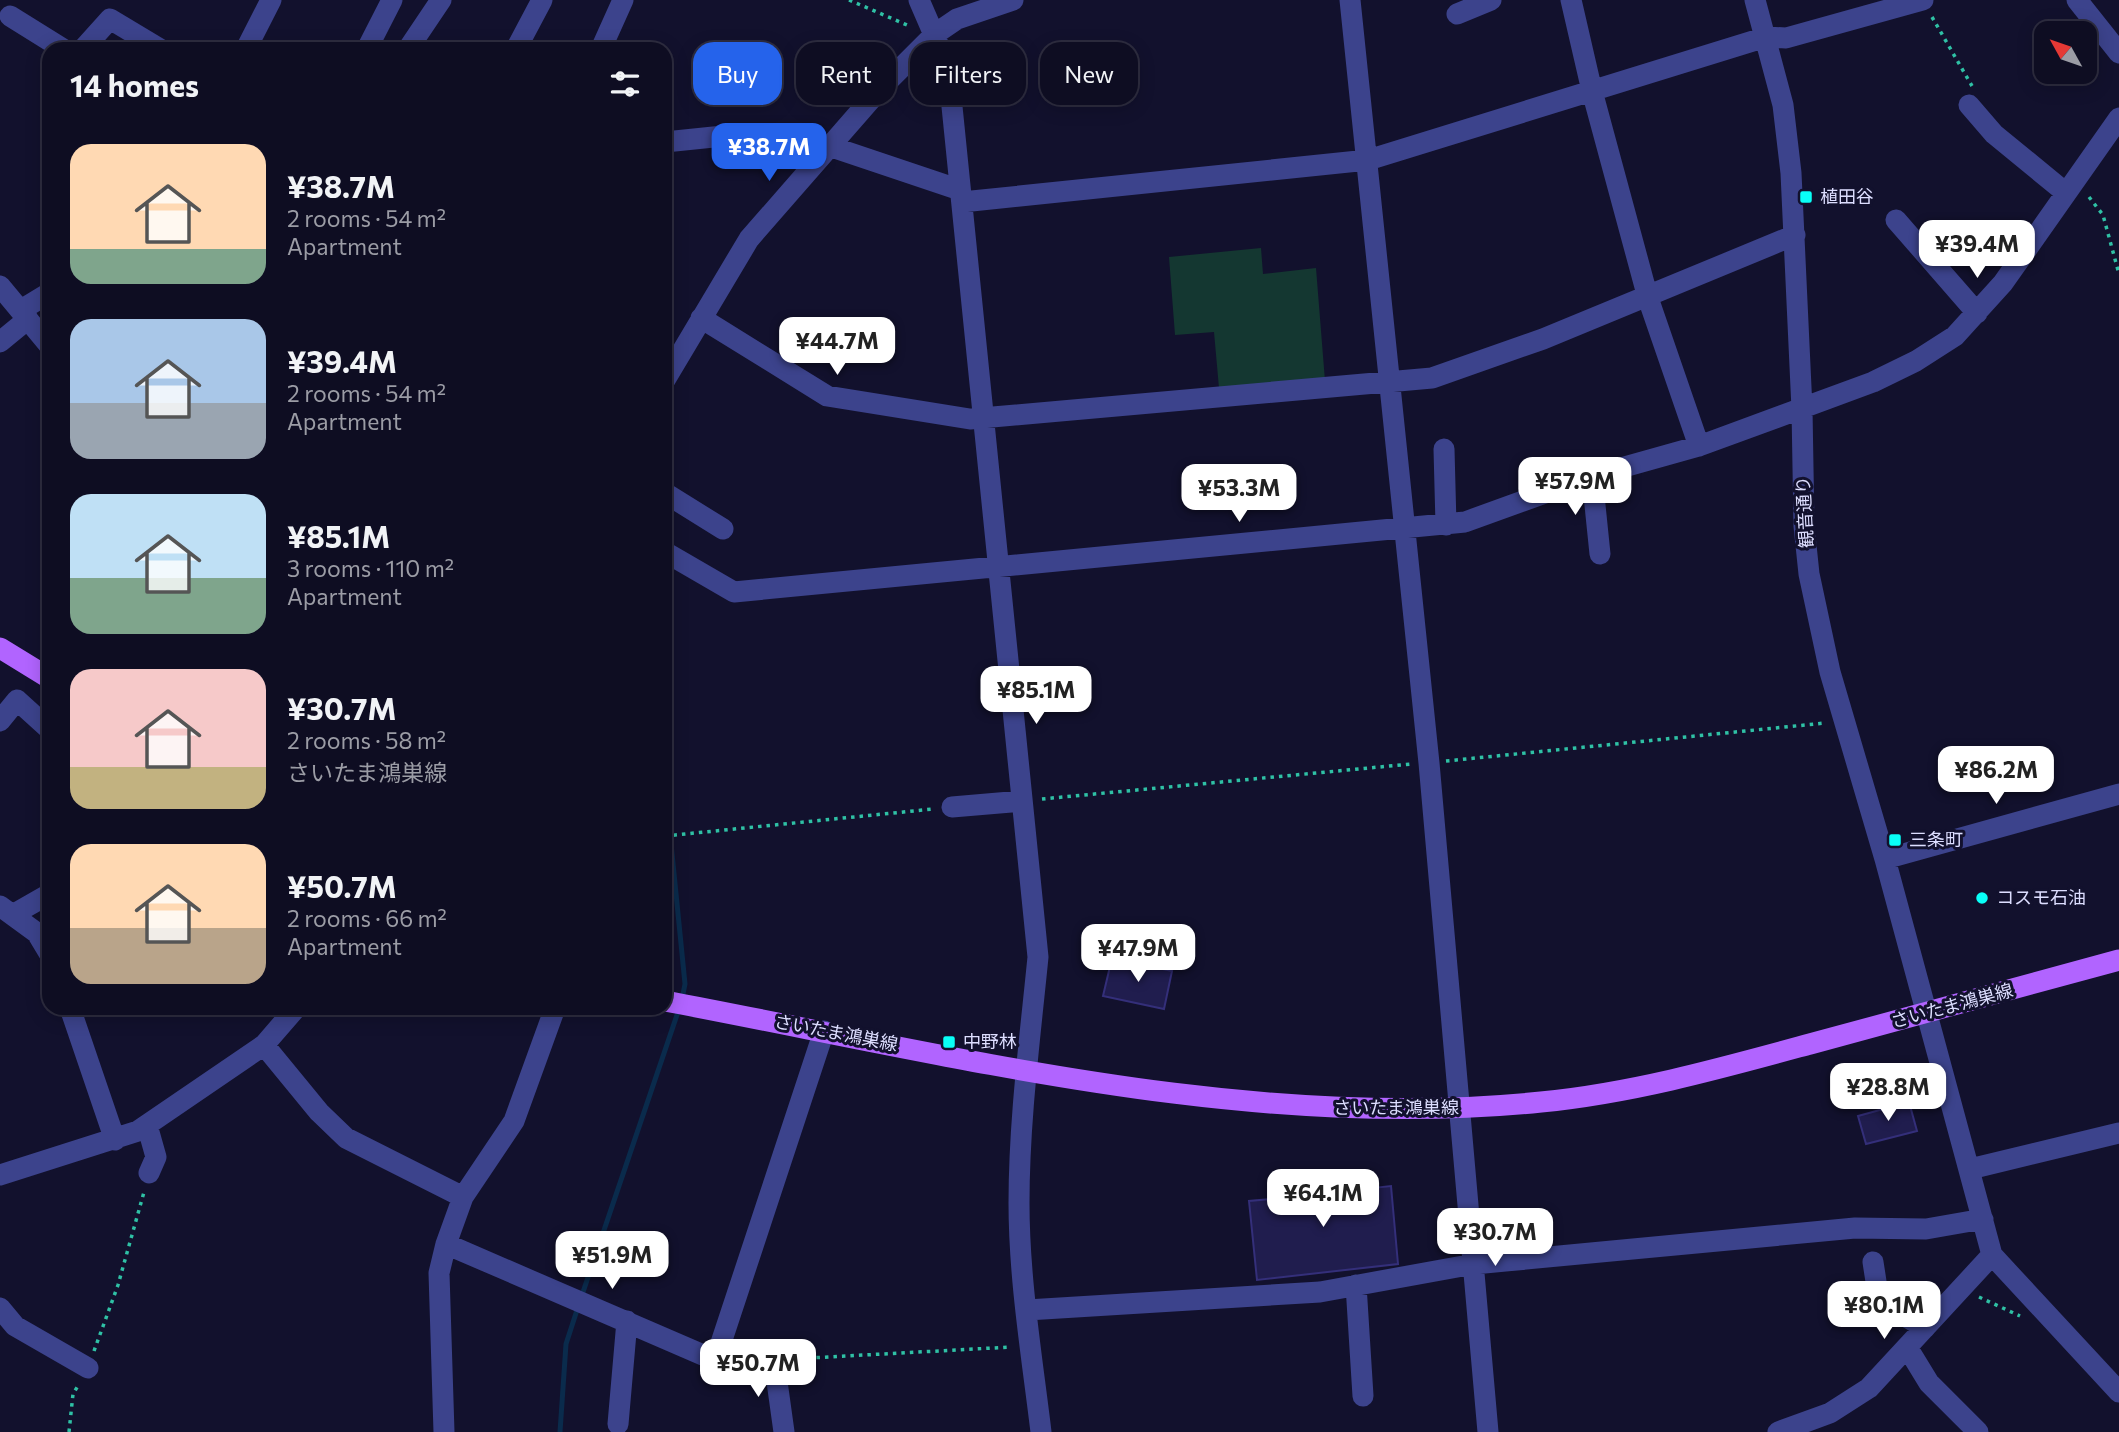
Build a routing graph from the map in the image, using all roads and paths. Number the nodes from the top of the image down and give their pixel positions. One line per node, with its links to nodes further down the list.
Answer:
1 (271, 0): 22 (street)
2 (392, 0): 23 (street)
3 (441, 0): 24 (street)
4 (542, 0): 25 (street)
5 (623, 0): 26 (street)
6 (849, 0): 17 (path)
7 (919, 0): 17 (street)
8 (1013, 0): 17 (street)
9 (1350, 0): 33 (street)
10 (1492, 0): 15 (street)
11 (1571, 0): 28 (street)
12 (1755, 0): 18 (street, 観音通り)
13 (1923, 0): 18 (street)
14 (2077, 0): 27 (street)
15 (1457, 14)
16 (10, 16): 19 (street)
17 (932, 27): 32 (street); 35 (street)
18 (1766, 37): 28 (street); 37 (street, 観音通り)
19 (52, 42)
20 (89, 42): 21 (street)
21 (148, 42)
22 (250, 42)
23 (371, 42)
24 (413, 42)
25 (520, 42)
26 (604, 42)
27 (2119, 53)
28 (1592, 91): 33 (street); 39 (street)
29 (1969, 105): 34 (street)
30 (2119, 118): 34 (street)
31 (672, 141): 32 (street)
32 (829, 146): 35 (street); 43 (street)
33 (1368, 160): 35 (street); 47 (street)
34 (2066, 193): 41 (street)
35 (961, 196): 49 (street)
36 (1896, 220): 41 (street)
37 (1795, 235): 39 (street); 48 (street, 観音通り)
38 (0, 286): 42 (street)
39 (1648, 298): 47 (street); 50 (street)
40 (42, 299): 42 (street)
41 (1977, 313): 48 (street)
42 (24, 314): 44 (street); 45 (street)
43 (701, 318): 46 (street); 49 (street)
44 (42, 336)
45 (0, 342)
46 (672, 368)
47 (1389, 380): 49 (street); 56 (street)
48 (1802, 409): 50 (street); 68 (street, 観音通り)
49 (984, 417): 59 (street)
50 (1699, 446): 52 (street)
51 (1444, 449): 54 (street)
52 (1592, 476): 54 (street); 57 (street)
53 (672, 497): 55 (street)
54 (1446, 525): 56 (street)
55 (723, 529)
56 (1405, 530): 59 (street); 81 (street)
57 (1600, 554)
58 (672, 556): 59 (street)
59 (999, 568): 65 (street)
60 (0, 649): 61 (main road)
61 (42, 674)
62 (0, 721): 63 (street)
63 (42, 723)
64 (2119, 794): 68 (street)
65 (1022, 801): 66 (street); 80 (street)
66 (952, 807): 67 (path)
67 (672, 835)
68 (1885, 859): 74 (street, 観音通り)
69 (42, 897): 70 (street)
70 (7, 910): 71 (street)
71 (42, 941)
72 (2119, 960): 74 (main road, さいたま鴻巣線)
73 (672, 1002): 78 (main road, さいたま鴻巣線)
74 (1927, 1012): 81 (main road, さいたま鴻巣線); 85 (street, 観音通り)
75 (72, 1015): 84 (street)
76 (290, 1015): 79 (street)
77 (552, 1015): 88 (street)
78 (824, 1031): 80 (main road, さいたま鴻巣線); 103 (street)
79 (264, 1045): 82 (street); 88 (street)
80 (1027, 1069): 81 (main road, さいたま鴻巣線); 98 (street)
81 (1461, 1108): 93 (street)
82 (147, 1125): 84 (street); 86 (street)
83 (2119, 1133): 85 (street)
84 (115, 1140): 87 (street)
85 (1970, 1169): 89 (street, 観音通り)
86 (149, 1172): 105 (path)
87 (0, 1175)
88 (463, 1197): 90 (street)
89 (1983, 1219): 91 (street, 観音通り); 93 (street)
90 (446, 1244): 99 (street); 110 (street)
91 (1992, 1255): 96 (street); 100 (street)
92 (1873, 1262): 100 (street)
93 (1474, 1264): 94 (street); 113 (street)
94 (1356, 1285): 98 (street); 107 (street)
95 (1974, 1294): 96 (path)
96 (2040, 1307): 106 (street)
97 (0, 1308): 105 (street)
98 (1027, 1310): 101 (street)
99 (627, 1321): 103 (street); 108 (street)
100 (1924, 1328): 102 (street)
101 (1031, 1346): 104 (path); 112 (street)
102 (1907, 1347): 114 (street); 115 (street)
103 (716, 1358): 104 (street)
104 (774, 1360): 111 (street)
105 (88, 1368): 109 (path)
106 (2119, 1392)
107 (1363, 1396)
108 (618, 1424)
109 (69, 1432)
110 (444, 1432)
111 (785, 1432)
112 (1041, 1432)
113 (1488, 1432)
114 (1778, 1432)
115 (1978, 1432)

